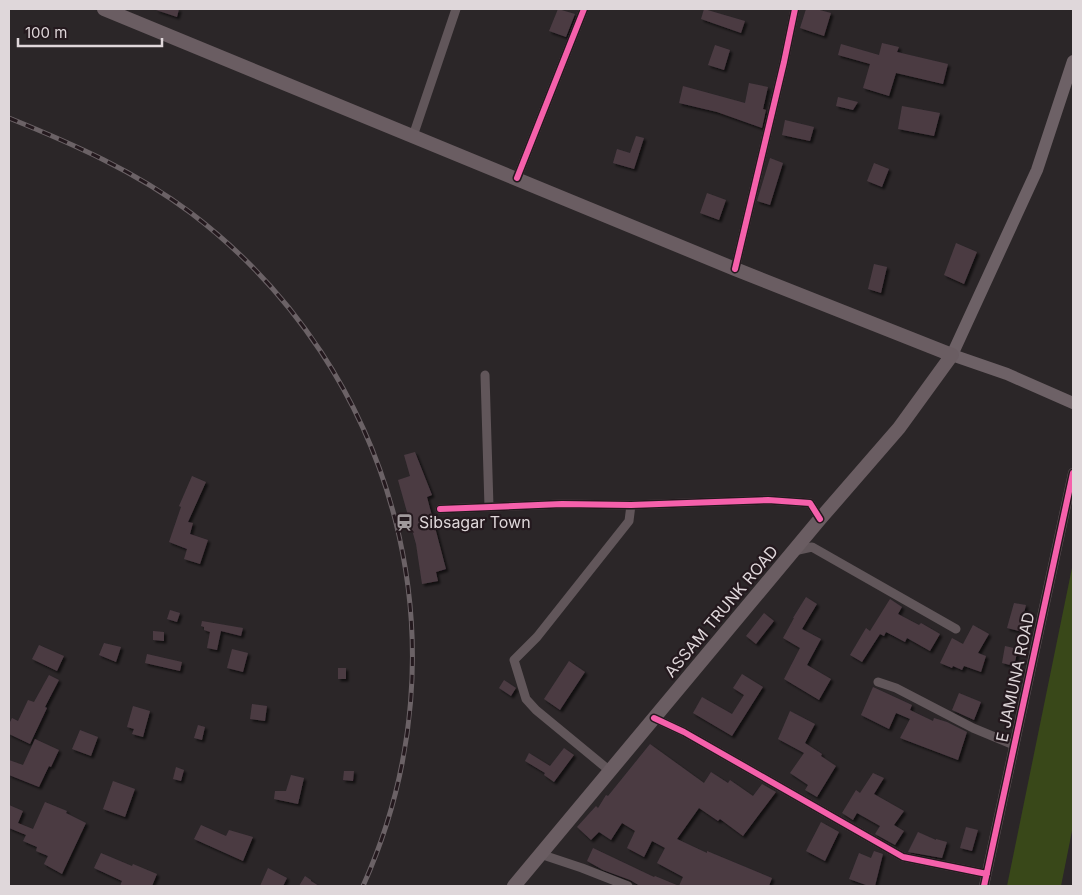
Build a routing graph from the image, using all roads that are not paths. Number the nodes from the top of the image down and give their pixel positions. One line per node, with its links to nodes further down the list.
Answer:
1 (104, 9): 6 (highway)
2 (456, 9): 6 (street)
3 (584, 9): 7 (street)
4 (795, 9): 8 (street)
5 (1073, 61): 9 (main road)
6 (413, 136): 7 (highway)
7 (518, 178): 8 (highway)
8 (735, 268): 9 (highway)
9 (952, 355): 11 (main road); 16 (highway, ASSAM TRUNK ROAD)
10 (485, 375): 14 (street)
11 (1073, 403)
12 (1073, 473): 21 (street, E JAMUNA ROAD)
13 (631, 505): 14 (street); 16 (street); 22 (street)
14 (489, 507): 15 (street)
15 (440, 510)
16 (820, 519): 17 (highway, ASSAM TRUNK ROAD)
17 (794, 552): 18 (street); 20 (highway, ASSAM TRUNK ROAD)
18 (956, 629)
19 (878, 682): 21 (street)
20 (654, 718): 22 (highway, ASSAM TRUNK ROAD); 24 (street)
21 (1014, 745): 24 (street, E JAMUNA ROAD)
22 (610, 771): 23 (highway, ASSAM TRUNK ROAD)
23 (540, 854): 25 (highway, ASSAM TRUNK ROAD); 26 (street)
24 (987, 874): 27 (street, E JAMUNA ROAD)
25 (514, 886)
26 (628, 886)
27 (984, 886)

